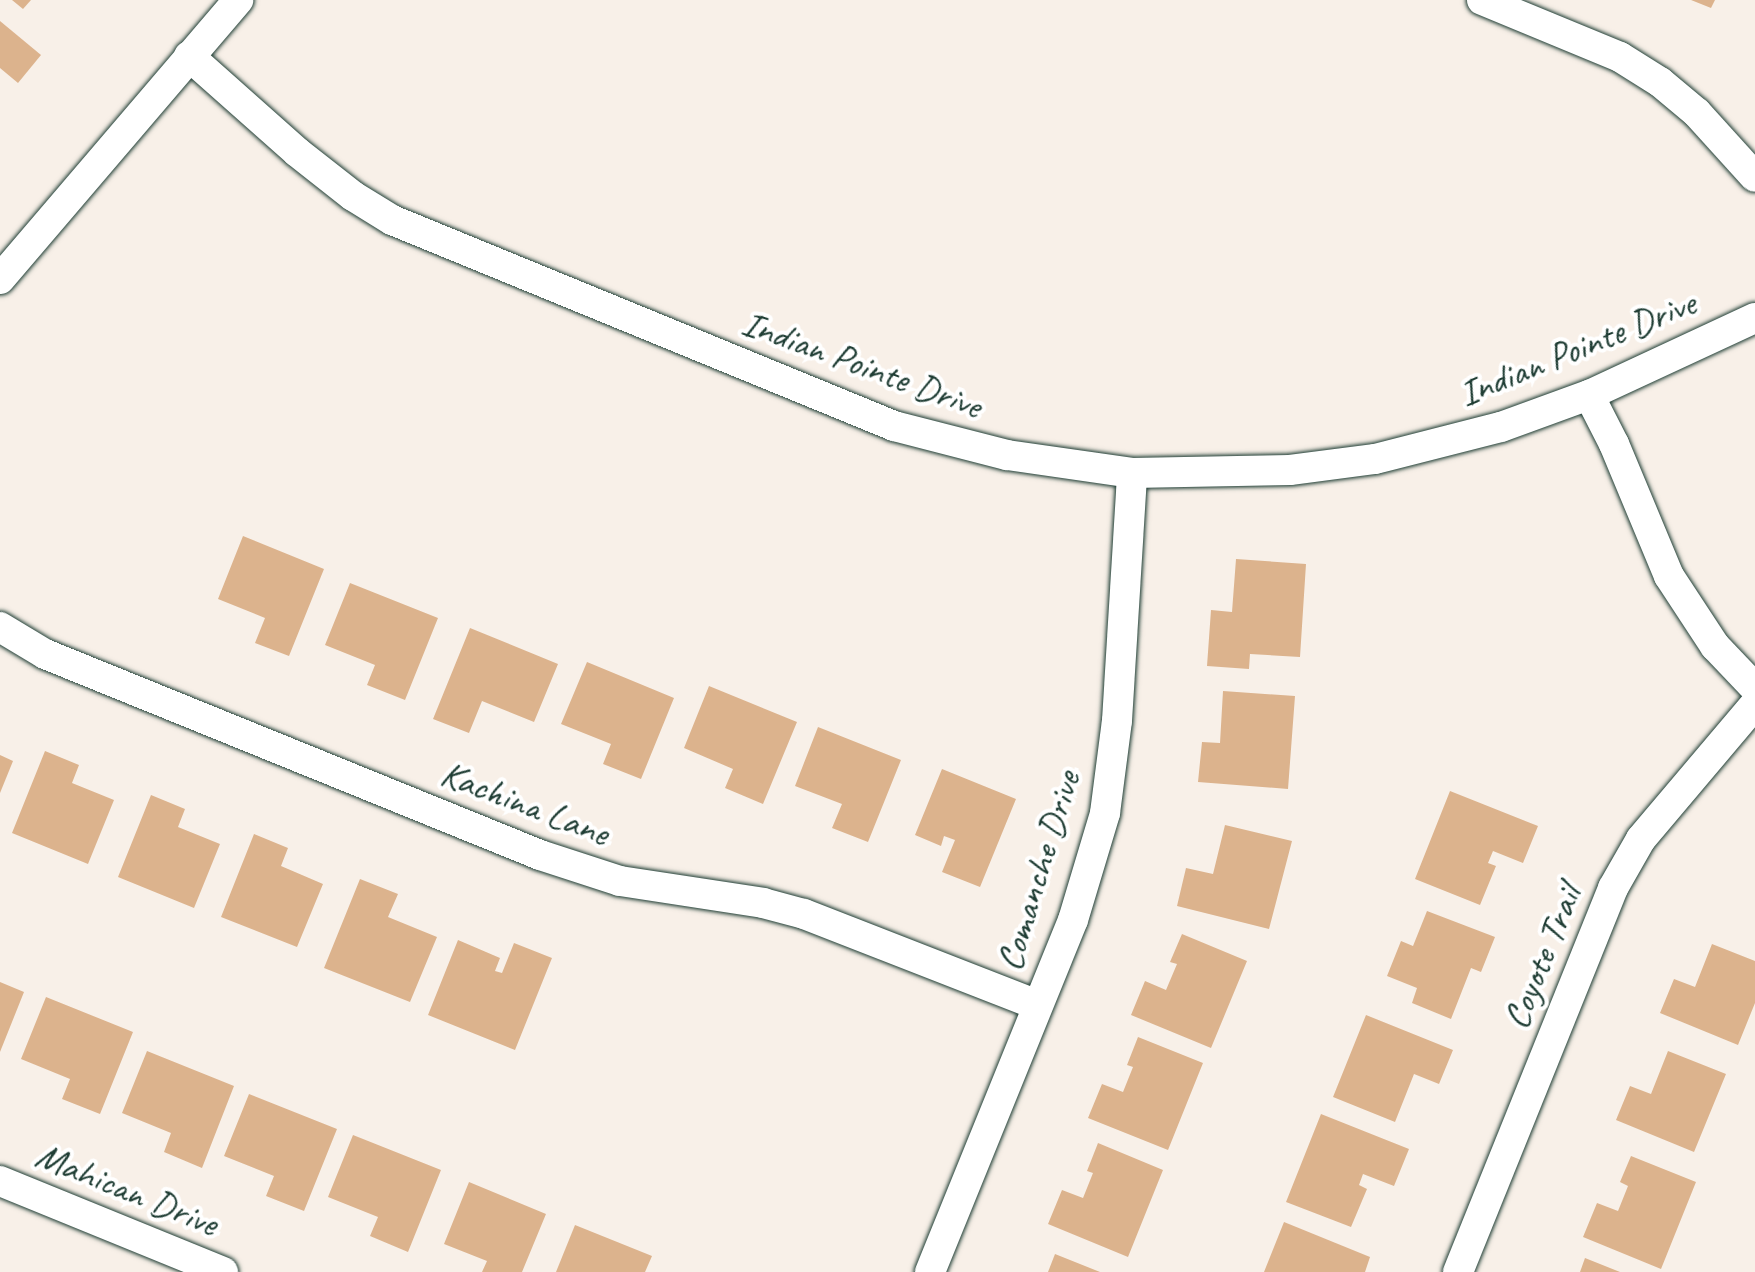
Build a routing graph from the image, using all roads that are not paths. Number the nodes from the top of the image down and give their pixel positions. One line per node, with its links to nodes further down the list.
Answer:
1 (238, 0): 3 (street)
2 (1482, 0): 4 (street)
3 (189, 56): 5 (street); 8 (street, Indian Pointe Drive)
4 (1755, 177)
5 (0, 279)
6 (1755, 318): 7 (street, Indian Pointe Drive)
7 (1589, 395): 8 (street, Indian Pointe Drive); 10 (street)
8 (1132, 473): 12 (street, Comanche Drive)
9 (0, 627): 12 (street, Kachina Lane)
10 (1755, 688)
11 (1755, 704): 16 (street, Coyote Trail)
12 (1037, 1005): 15 (street, Comanche Drive)
13 (0, 1181): 14 (street, Mahican Drive)
14 (223, 1272)
15 (930, 1272)
16 (1458, 1272)

